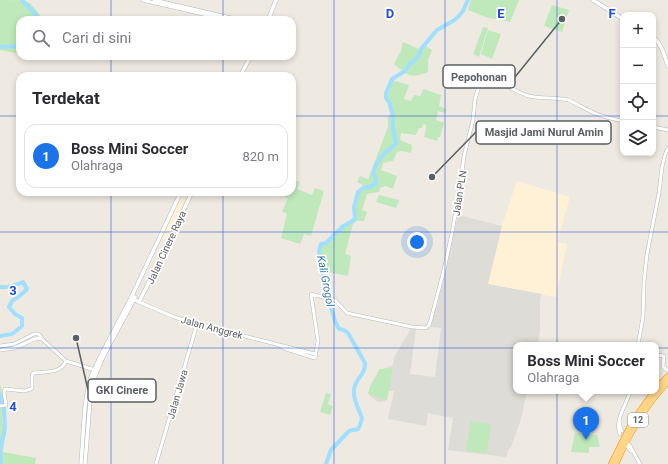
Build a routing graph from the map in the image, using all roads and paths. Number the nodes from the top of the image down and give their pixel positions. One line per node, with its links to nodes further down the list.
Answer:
1 (142, 0): 5 (street)
2 (154, 0): 6 (street)
3 (276, 0): 7 (main road)
4 (593, 0): 8 (main road)
5 (212, 16)
6 (223, 16)
7 (270, 16)
8 (620, 17)
9 (656, 39): 11 (main road)
10 (248, 60): 12 (main road)
11 (668, 66)
12 (241, 72)
13 (620, 120): 27 (street, Jalan PLN)
14 (656, 128): 15 (street)
15 (668, 130)
16 (668, 148): 23 (street)
17 (180, 196): 19 (main road, Jalan Cinere Raya)
18 (190, 196): 20 (main road, Jalan Cinere Raya)
19 (133, 297): 20 (main road, Jalan Anggrek); 29 (main road, Jalan Cinere Raya)
20 (140, 301): 21 (street, Jalan Anggrek)
21 (197, 324): 27 (street, Jalan Anggrek); 43 (street, Jalan Jawa)
22 (42, 339): 24 (street); 25 (street); 28 (street)
23 (639, 342)
24 (0, 346)
25 (0, 350)
26 (659, 355): 30 (street)
27 (315, 356)
28 (66, 360): 29 (street); 38 (street)
29 (95, 370): 41 (main road); 42 (main road)
30 (667, 370)
31 (668, 376): 33 (highway)
32 (668, 382): 34 (highway, 12)
33 (659, 385)
34 (659, 391)
35 (629, 394): 39 (street)
36 (652, 394): 44 (highway, 12)
37 (656, 394): 45 (highway, 12)
38 (0, 406)
39 (621, 432)
40 (628, 445): 46 (street)
41 (81, 464)
42 (85, 464)
43 (156, 464)
44 (611, 464)
45 (616, 464)
46 (640, 464)

